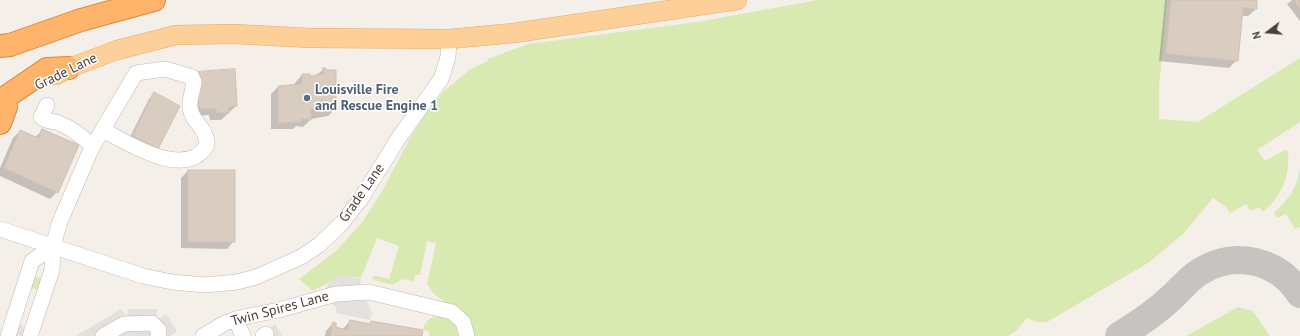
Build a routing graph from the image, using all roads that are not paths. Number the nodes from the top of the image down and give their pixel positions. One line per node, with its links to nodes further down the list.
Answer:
1 (154, 0): 4 (highway)
2 (737, 0): 3 (main road, Grade Lane)
3 (449, 39): 5 (main road, Grade Lane); 11 (street, Grade Lane)
4 (3, 48)
5 (69, 68): 7 (highway)
6 (47, 105): 9 (street)
7 (2, 111)
8 (103, 130): 8 (street); 9 (street)
9 (93, 146): 11 (street)
10 (0, 229): 11 (street, Grade Lane)
11 (53, 247): 13 (street); 14 (street)
12 (235, 319): 17 (street, Twin Spires Lane); 18 (street); 19 (street, Twin Spires Lane)
13 (8, 336)
14 (30, 336)
15 (103, 336): 16 (street)
16 (158, 336)
17 (203, 336)
18 (243, 336)
19 (466, 336)

